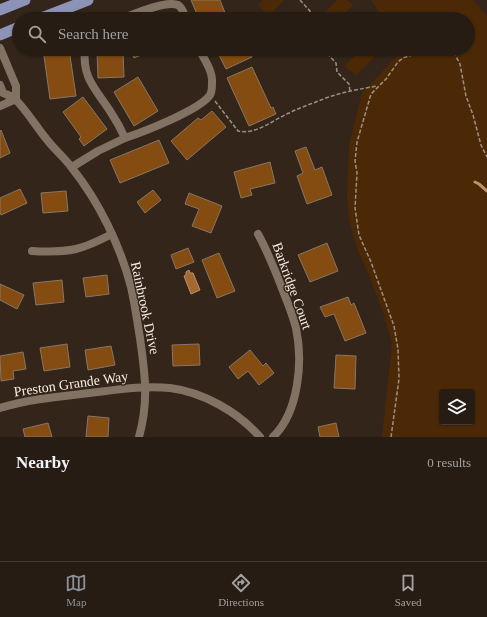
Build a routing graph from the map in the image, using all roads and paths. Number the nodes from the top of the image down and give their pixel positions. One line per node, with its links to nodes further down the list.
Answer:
1 (25, 0): 4 (main road)
2 (88, 0): 5 (main road)
3 (300, 0): 8 (path)
4 (0, 10)
5 (57, 12)
6 (139, 12): 7 (street)
7 (183, 12)
8 (310, 12)
9 (12, 30): 10 (main road)
10 (0, 35)
11 (0, 48): 21 (street, Rainbrook Drive)
12 (85, 56): 23 (street)
13 (202, 56): 20 (street)
14 (330, 56): 19 (path)
15 (409, 56): 18 (path)
16 (456, 56): 24 (path)
17 (0, 85): 21 (street, Rainbrook Drive)
18 (378, 85): 19 (path); 34 (path)
19 (350, 91): 20 (path)
20 (210, 95): 23 (street)
21 (16, 99): 22 (street); 25 (street, Rainbrook Drive)
22 (0, 106)
23 (125, 138): 25 (street)
24 (487, 157)
25 (72, 167): 26 (street, Rainbrook Drive)
26 (112, 234): 28 (street); 29 (street, Rainbrook Drive)
27 (258, 234): 33 (street, Barkridge Court)
28 (32, 251)
29 (146, 388): 30 (street, Preston Grande Way); 31 (street, Rainbrook Drive); 32 (street, Preston Grande Way)
30 (0, 408)
31 (140, 437)
32 (260, 437)
33 (274, 437)
34 (391, 437)

